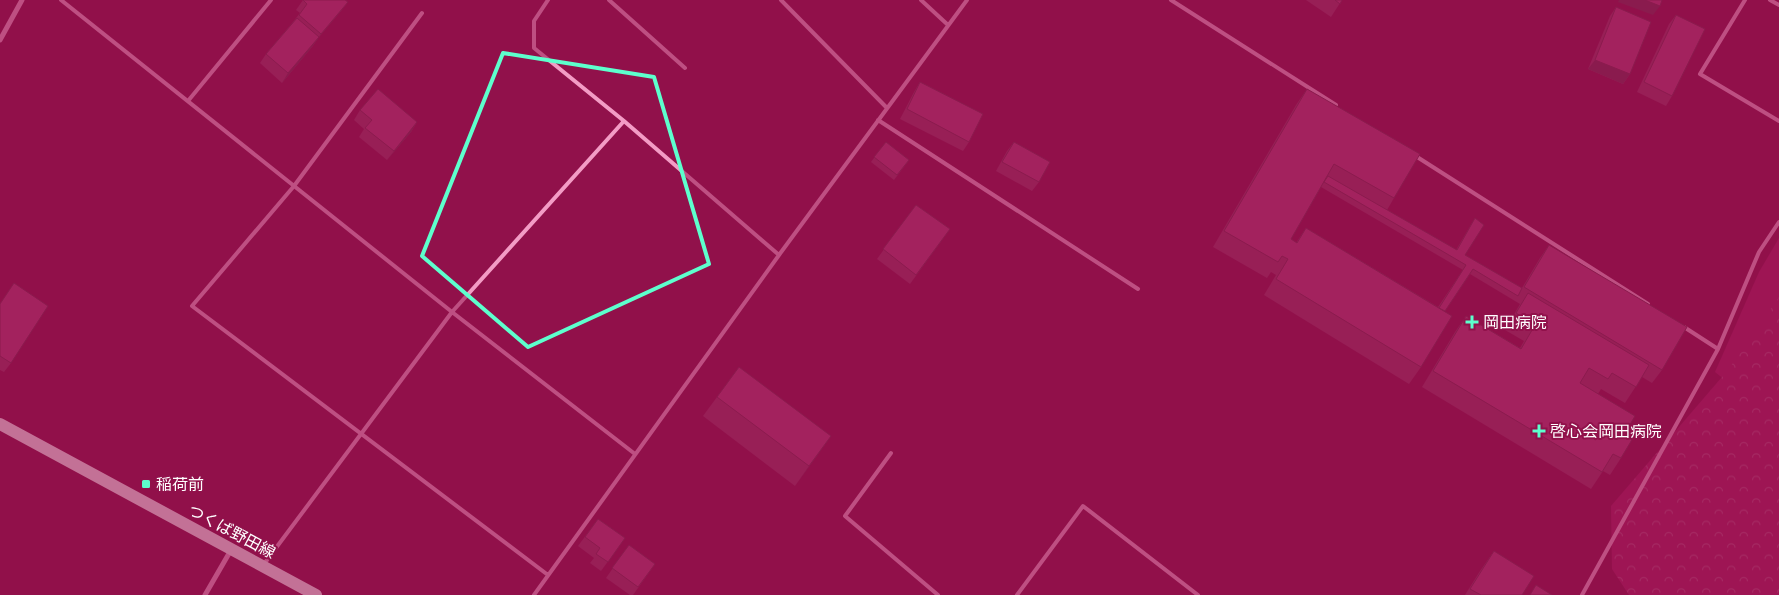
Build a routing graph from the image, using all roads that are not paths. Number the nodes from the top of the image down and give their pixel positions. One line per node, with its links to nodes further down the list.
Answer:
1 (22, 0): 15 (street)
2 (61, 0): 17 (lane)
3 (270, 0): 17 (lane)
4 (548, 0): 21 (lane)
5 (609, 0): 16 (lane)
6 (781, 0): 19 (lane)
7 (921, 0): 14 (lane)
8 (967, 0): 14 (lane)
9 (1171, 0): 18 (lane)
10 (1745, 0): 22 (lane)
11 (1770, 0): 12 (lane)
12 (1779, 5)
13 (422, 13): 24 (lane)
14 (948, 25): 19 (lane)
15 (0, 40)
16 (685, 68)
17 (188, 101): 24 (lane)
18 (1339, 107)
19 (887, 108): 20 (lane)
20 (878, 120): 26 (lane); 27 (lane)
21 (624, 121): 26 (lane); 29 (lane)
22 (1779, 121)
23 (1406, 150): 28 (lane)
24 (294, 186): 29 (lane); 33 (lane)
25 (1779, 222): 31 (lane)
26 (779, 255): 35 (lane)
27 (1138, 289)
28 (1650, 306)
29 (452, 312): 33 (lane); 35 (lane)
30 (1676, 322): 31 (lane)
31 (1718, 349): 45 (lane)
32 (0, 424): 36 (main road, つくば野田線)
33 (361, 434): 37 (lane); 38 (lane)
34 (891, 453): 42 (lane)
35 (635, 454): 38 (lane)
36 (231, 549): 37 (main road, つくば野田線); 39 (street)
37 (262, 566): 40 (main road, つくば野田線)
38 (548, 575): 41 (lane)
39 (205, 595)
40 (316, 595)
41 (534, 595)
42 (938, 595)
43 (1017, 595): 44 (lane)
44 (1198, 595)
45 (1582, 595)

